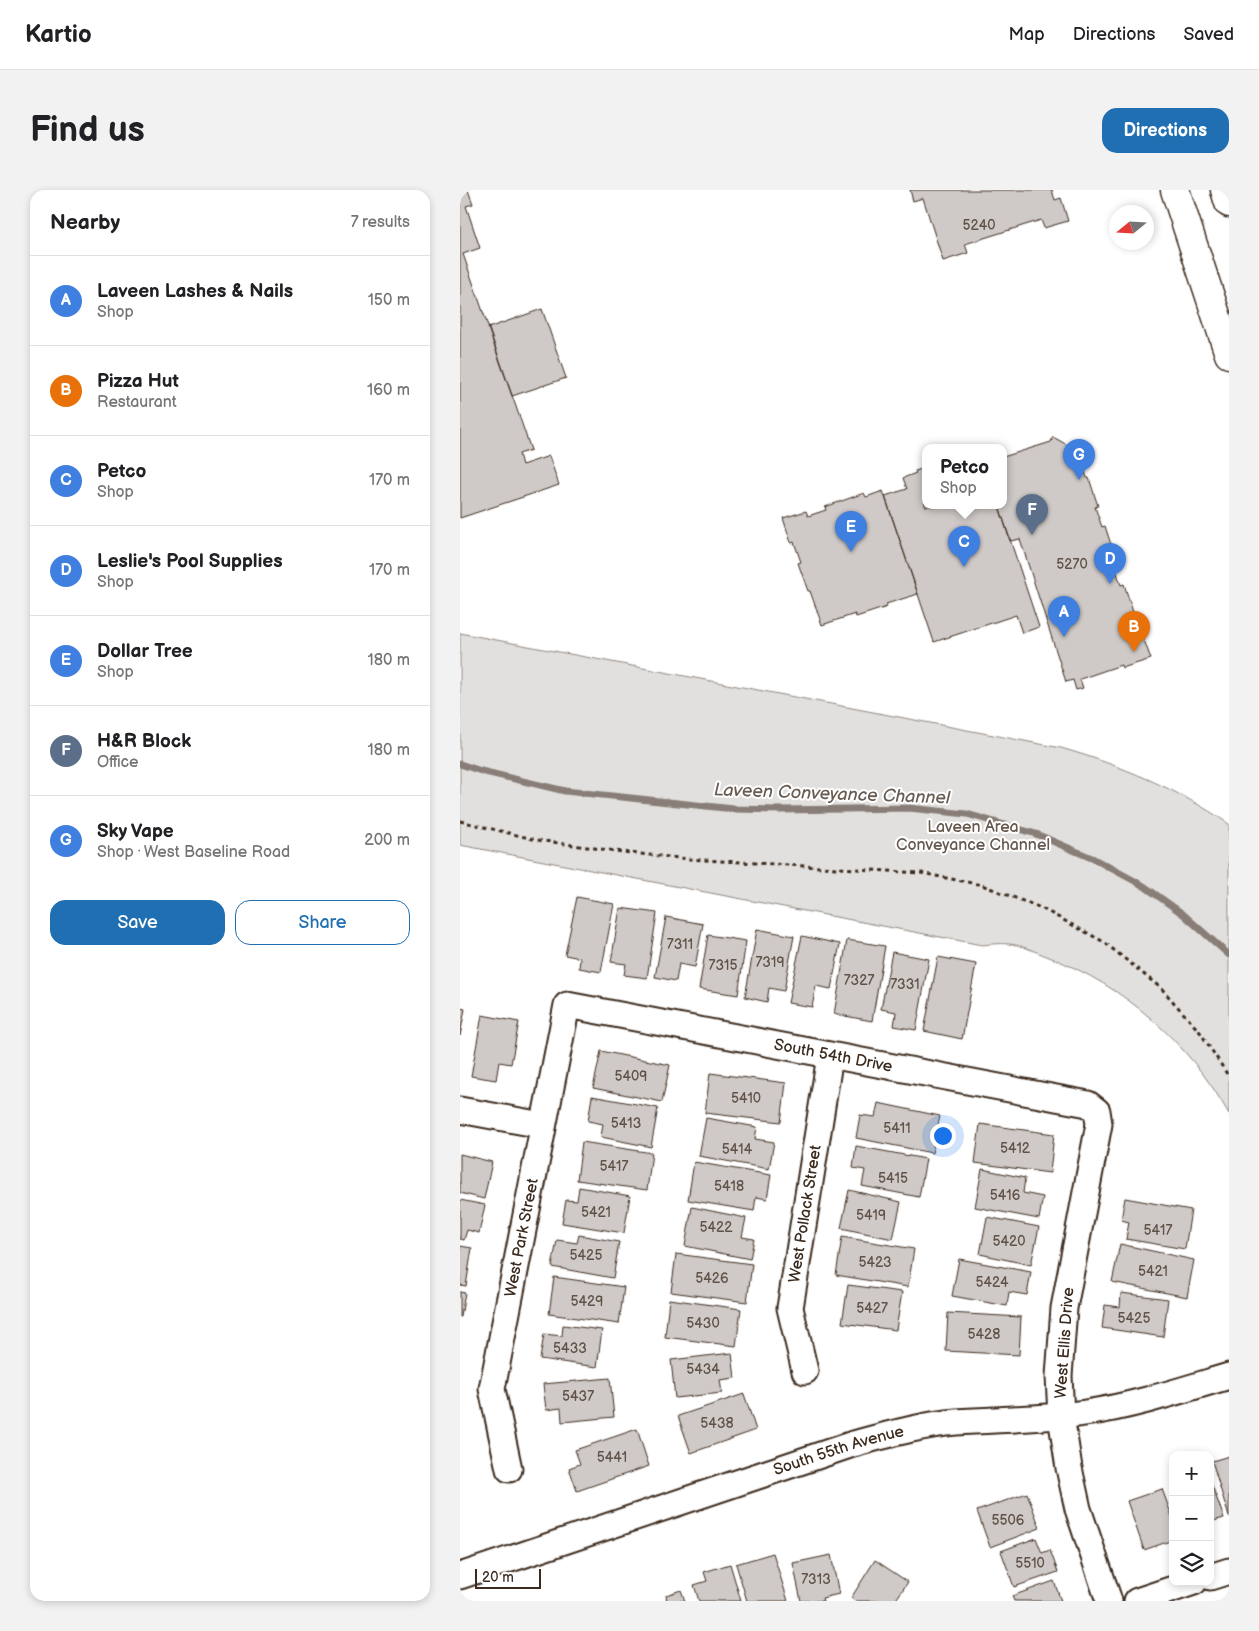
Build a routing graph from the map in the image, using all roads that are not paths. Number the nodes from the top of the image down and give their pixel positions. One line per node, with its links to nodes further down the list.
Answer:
1 (1175, 190): 4 (main road)
2 (1225, 190): 3 (main road)
3 (1229, 203)
4 (1229, 354)
5 (567, 1005): 6 (street, South 54th Drive); 9 (street, West Park Street)
6 (830, 1056): 8 (street, South 54th Drive); 10 (street, West Pollack Street)
7 (460, 1110): 9 (street)
8 (1097, 1111): 12 (street, West Ellis Drive)
9 (542, 1125): 13 (street, West Park Street)
10 (805, 1371)
11 (1229, 1376): 12 (street, South 55th Avenue)
12 (1061, 1416): 15 (street, South 55th Avenue); 18 (street, West Ellis Drive)
13 (509, 1469)
14 (1229, 1571): 16 (street)
15 (460, 1576)
16 (1214, 1576)
17 (1182, 1586): 19 (street)
18 (1109, 1601)
19 (1137, 1601)

